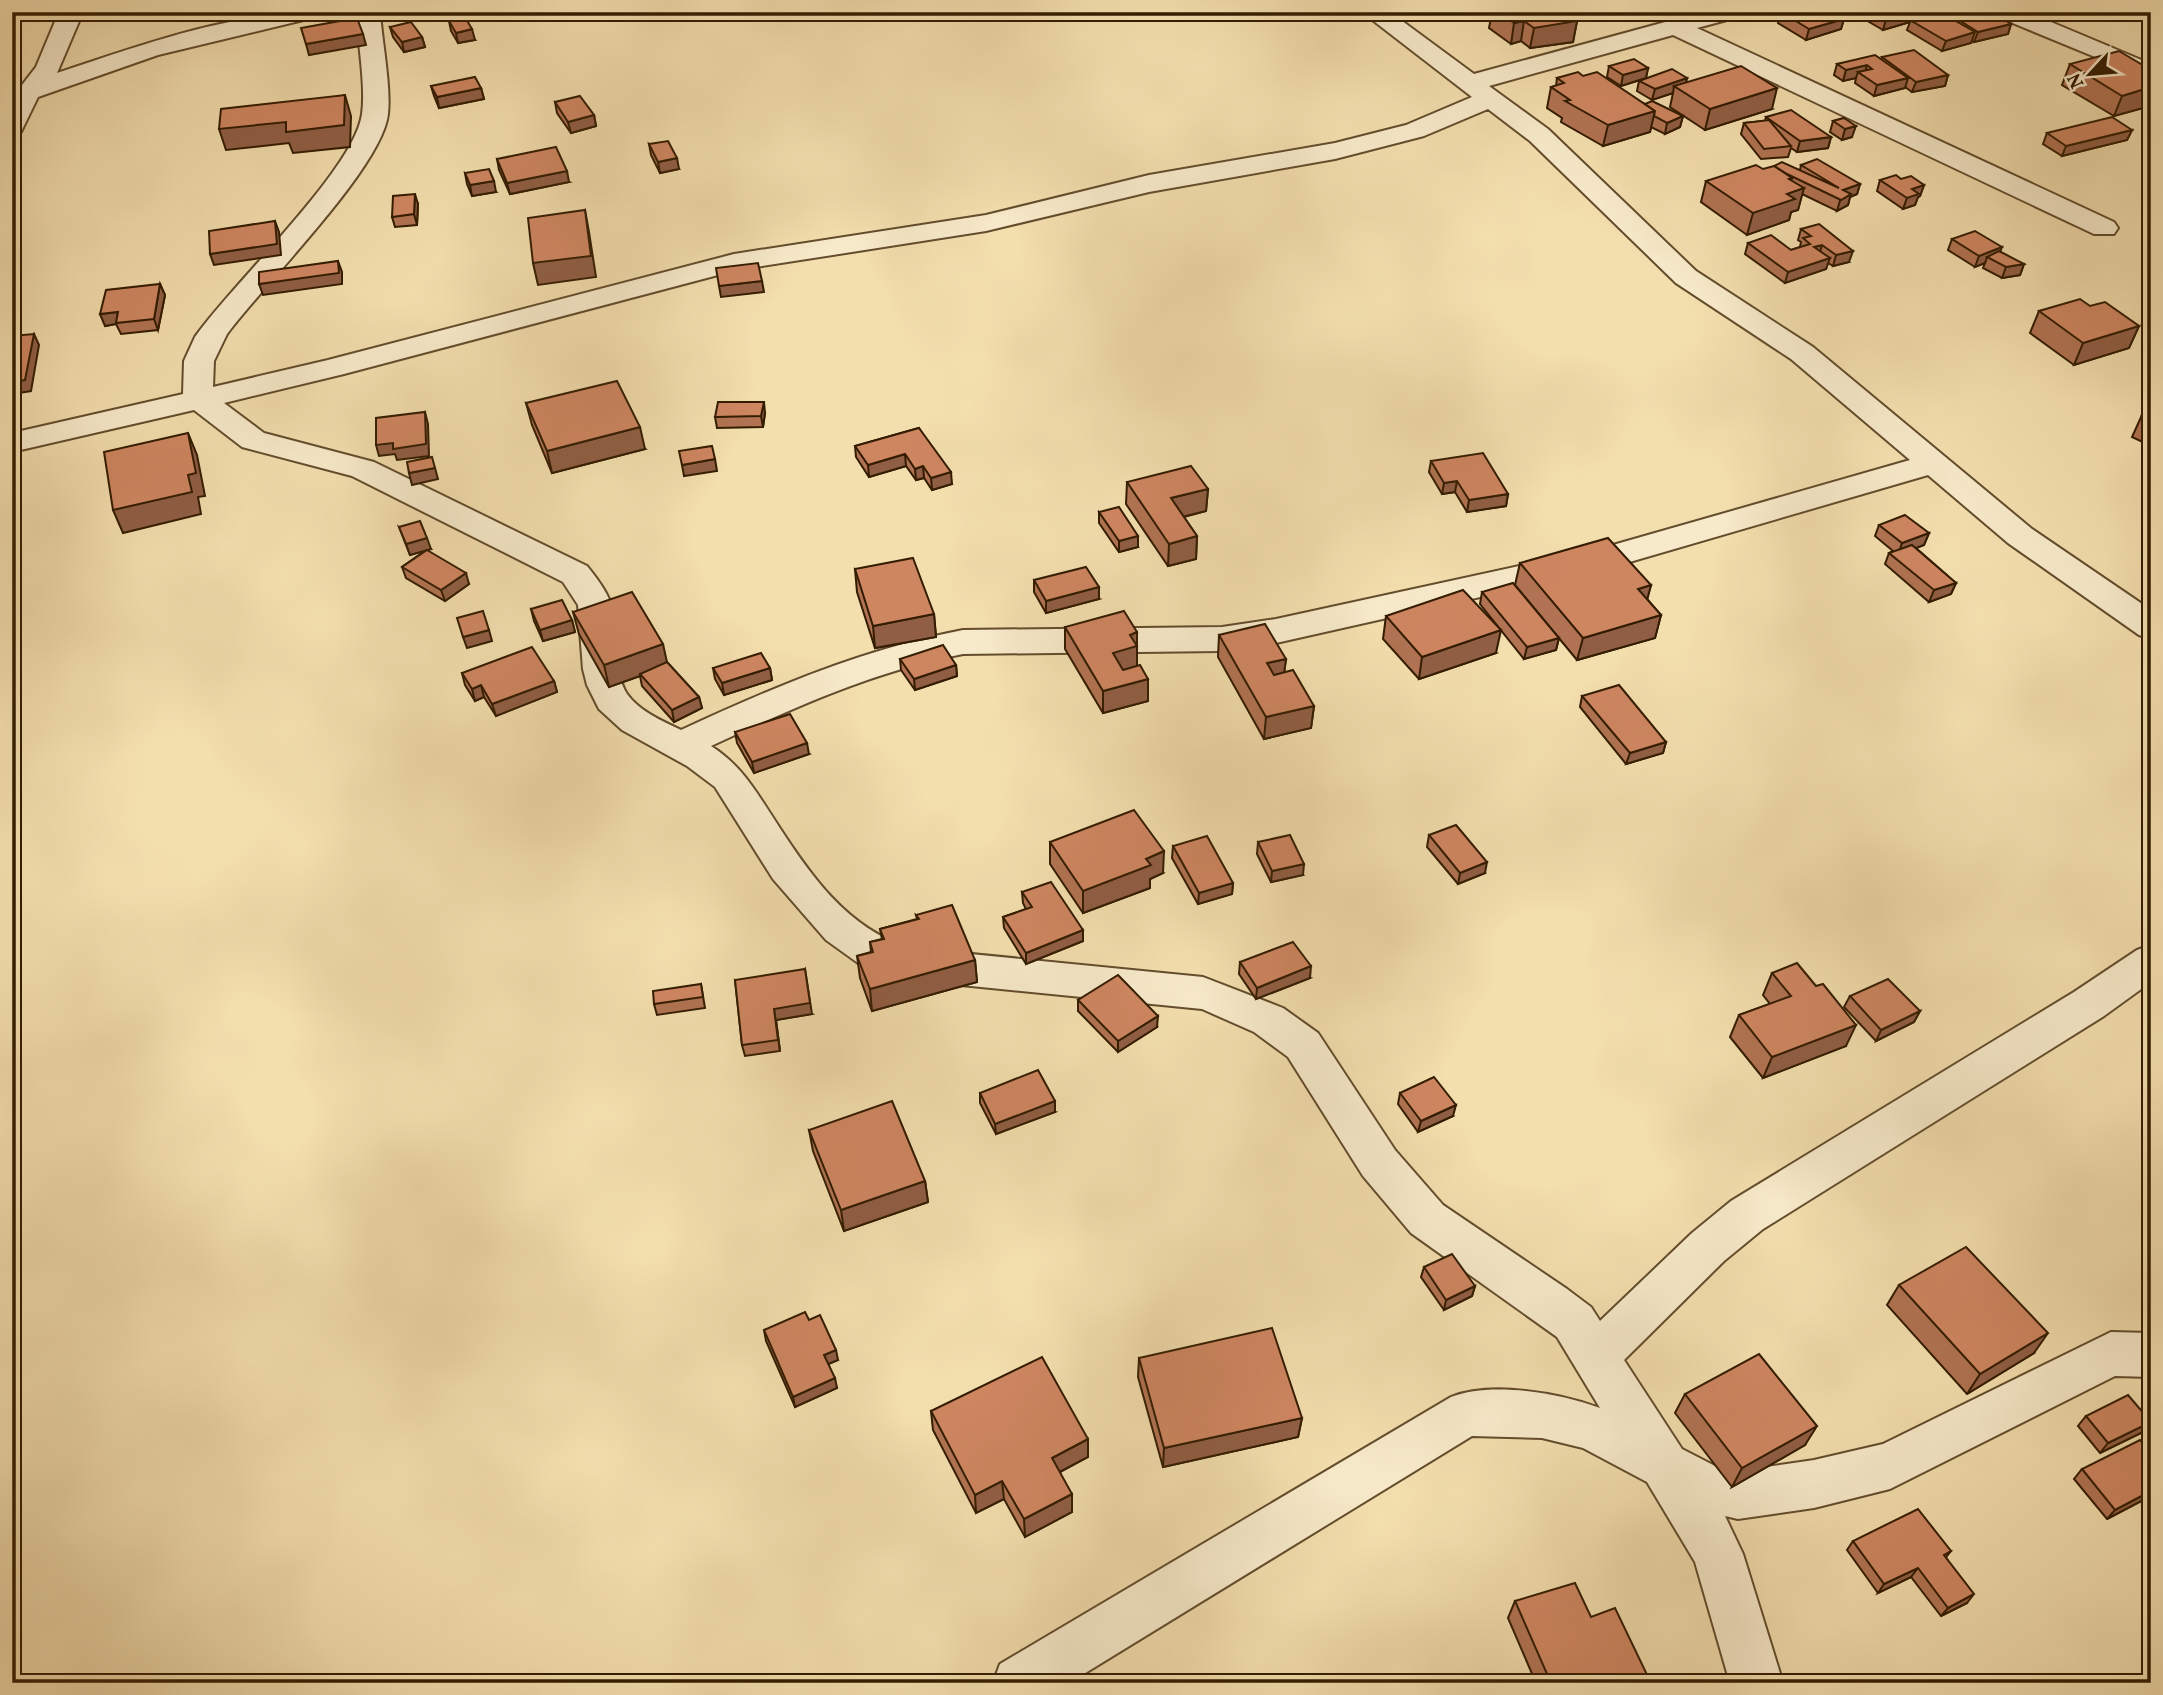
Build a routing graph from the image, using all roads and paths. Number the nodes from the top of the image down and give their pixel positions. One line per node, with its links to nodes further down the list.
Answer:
1 (71, 12): 10 (street)
2 (309, 12): 10 (street)
3 (368, 12): 13 (street)
4 (1374, 12): 9 (street)
5 (1730, 12): 7 (street)
6 (2006, 12): 8 (street)
7 (1675, 27): 9 (street); 12 (street)
8 (2151, 73)
9 (1480, 90): 13 (street); 15 (street)
10 (28, 92): 11 (street)
11 (12, 127)
12 (2104, 228)
13 (198, 398): 14 (street); 17 (street)
14 (12, 443)
15 (1930, 464): 16 (street); 17 (street)
16 (2151, 627)
17 (682, 745): 20 (street)
18 (2151, 961): 20 (street)
19 (2151, 1355): 21 (street)
20 (1597, 1356): 21 (street)
21 (1663, 1465): 22 (street); 23 (street)
22 (1019, 1683)
23 (1757, 1683)

